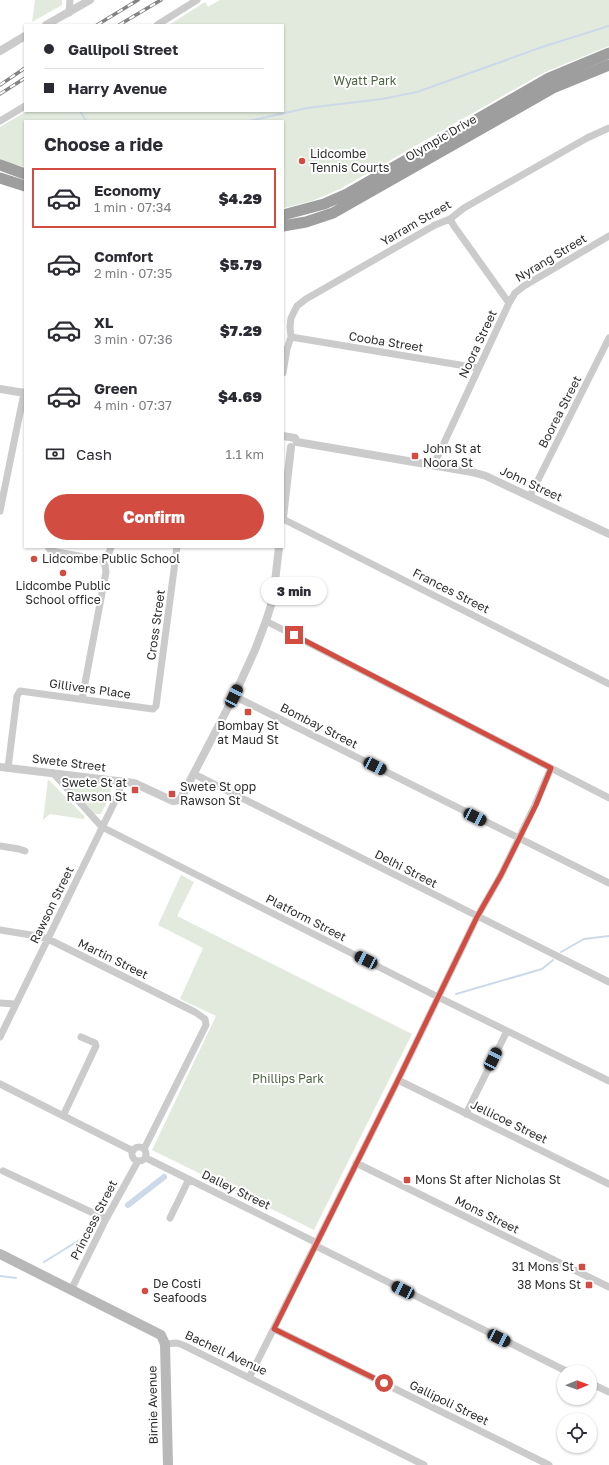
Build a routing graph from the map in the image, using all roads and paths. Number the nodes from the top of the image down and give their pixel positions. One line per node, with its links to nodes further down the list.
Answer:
1 (70, 0): 4 (street)
2 (90, 0): 4 (street)
3 (197, 0): 6 (street)
4 (68, 13): 5 (street)
5 (48, 24)
6 (159, 24)
7 (24, 37): 8 (street)
8 (0, 51)
9 (609, 53): 18 (highway, Olympic Drive)
10 (609, 65): 20 (highway, Olympic Drive)
11 (24, 107): 12 (street)
12 (0, 121)
13 (609, 128): 19 (street, Yarram Street)
14 (0, 165): 15 (highway)
15 (24, 174)
16 (0, 178): 17 (highway)
17 (24, 186)
18 (284, 214)
19 (450, 219): 22 (street, Noora Street); 23 (street, Yarram Street)
20 (284, 226)
21 (609, 236): 22 (street, Nyrang Street)
22 (509, 303): 26 (street, Noora Street)
23 (291, 337): 25 (street, Yarram Street); 26 (street, Cooba Street)
24 (609, 338): 33 (street, Boorea Street)
25 (284, 367)
26 (478, 368): 32 (street, Noora Street)
27 (0, 389): 28 (street)
28 (24, 393): 34 (street)
29 (284, 436): 31 (street)
30 (284, 444): 31 (street)
31 (294, 445): 32 (street, John Street); 35 (street)
32 (435, 466): 33 (street, John Street)
33 (530, 496): 37 (street, John Street)
34 (0, 511)
35 (284, 511)
36 (284, 519): 44 (street, Frances Street)
37 (609, 534)
38 (49, 548): 42 (street)
39 (111, 548): 42 (street)
40 (177, 548): 47 (street, Cross Street)
41 (279, 548): 43 (street)
42 (102, 560): 46 (street)
43 (266, 621): 45 (street); 49 (street)
44 (609, 684)
45 (234, 696): 51 (street); 55 (street, Bombay Street)
46 (82, 699): 47 (street, Gillivers Place); 48 (street, Gillivers Place)
47 (156, 706)
48 (4, 767): 50 (street, Swete Street)
49 (551, 768): 53 (street); 55 (street)
50 (53, 773): 52 (street, Swete Street); 54 (street, Platform Street)
51 (194, 774): 52 (street, Swete Street); 59 (street, Delhi Street)
52 (121, 781): 54 (street, Rawson Street)
53 (609, 798)
54 (102, 827): 61 (street, Rawson Street); 63 (street, Platform Street)
55 (518, 838): 58 (street, Bombay Street); 59 (street)
56 (0, 846): 57 (street)
57 (25, 851)
58 (609, 883)
59 (477, 917): 62 (street, Delhi Street); 63 (street)
60 (0, 930): 61 (street, Martin Street)
61 (48, 939): 65 (street, Rawson Street); 74 (street, Martin Street)
62 (609, 982)
63 (438, 997): 66 (street, Platform Street); 69 (street)
64 (0, 1002): 65 (street)
65 (15, 1004): 67 (street, Rawson Street)
66 (507, 1031): 70 (street, Platform Street); 72 (street)
67 (0, 1037)
68 (81, 1037): 73 (street)
69 (398, 1080): 72 (street, Jellicoe Street); 78 (street)
70 (609, 1081)
71 (0, 1084): 73 (street)
72 (466, 1114): 81 (street, Jellicoe Street)
73 (63, 1116): 75 (street)
74 (144, 1149): 75 (street); 76 (street)
75 (133, 1151): 77 (street)
76 (146, 1158): 77 (street); 80 (street, Dalley Street)
77 (138, 1161): 83 (street, Princess Street)
78 (356, 1163): 84 (street); 86 (street, Mons Street)
79 (3, 1171): 83 (street)
80 (189, 1179): 82 (street); 84 (street, Dalley Street)
81 (609, 1184)
82 (170, 1218)
83 (106, 1219): 87 (street, Princess Street)
84 (316, 1244): 88 (street); 90 (street, Dalley Street)
85 (0, 1254): 87 (main road)
86 (609, 1287)
87 (71, 1290): 89 (main road)
88 (274, 1329): 91 (street); 96 (street, Gallipoli Street)
89 (165, 1344): 91 (street, Bachell Avenue); 94 (main road, Birnie Avenue)
90 (557, 1366)
91 (249, 1378): 95 (street, Bachell Avenue)
92 (597, 1386): 93 (street)
93 (609, 1392)
94 (168, 1465)
95 (424, 1465)
96 (550, 1465)

